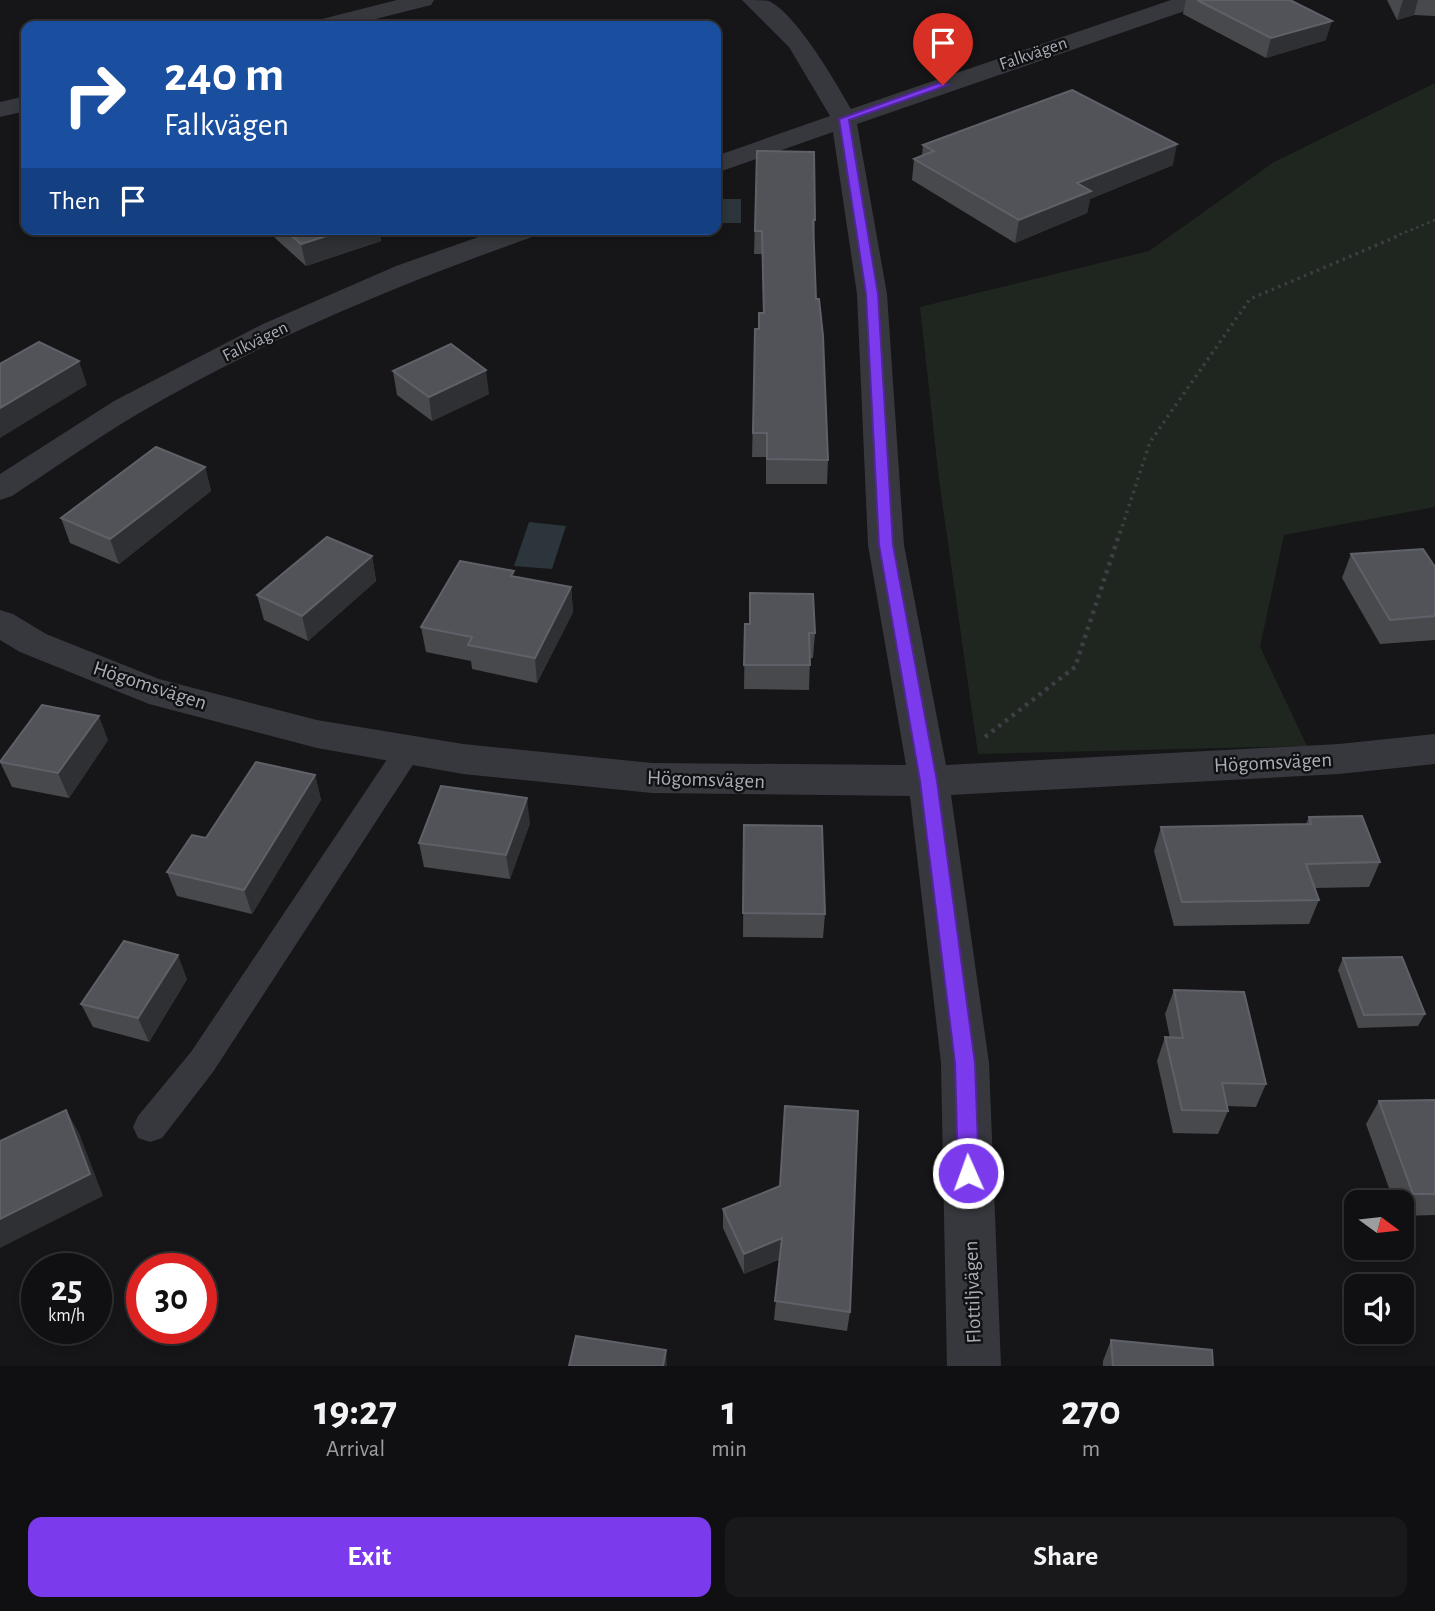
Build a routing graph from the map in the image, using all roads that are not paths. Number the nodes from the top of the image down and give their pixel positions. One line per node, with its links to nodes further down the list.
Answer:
1 (423, 0): 4 (street)
2 (753, 0): 7 (street, Flottiljvägen)
3 (1194, 0): 7 (street, Falkvägen)
4 (341, 21)
5 (21, 104): 6 (street)
6 (0, 110)
7 (844, 119): 8 (street, Falkvägen); 14 (street, Flottiljvägen)
8 (721, 163)
9 (511, 235): 10 (street, Falkvägen)
10 (0, 489)
11 (0, 623): 13 (street, Högomsvägen)
12 (1435, 749): 14 (street, Högomsvägen)
13 (408, 750): 14 (street, Högomsvägen); 15 (lane)
14 (929, 781): 16 (street, Flottiljvägen)
15 (150, 1127)
16 (974, 1366)

